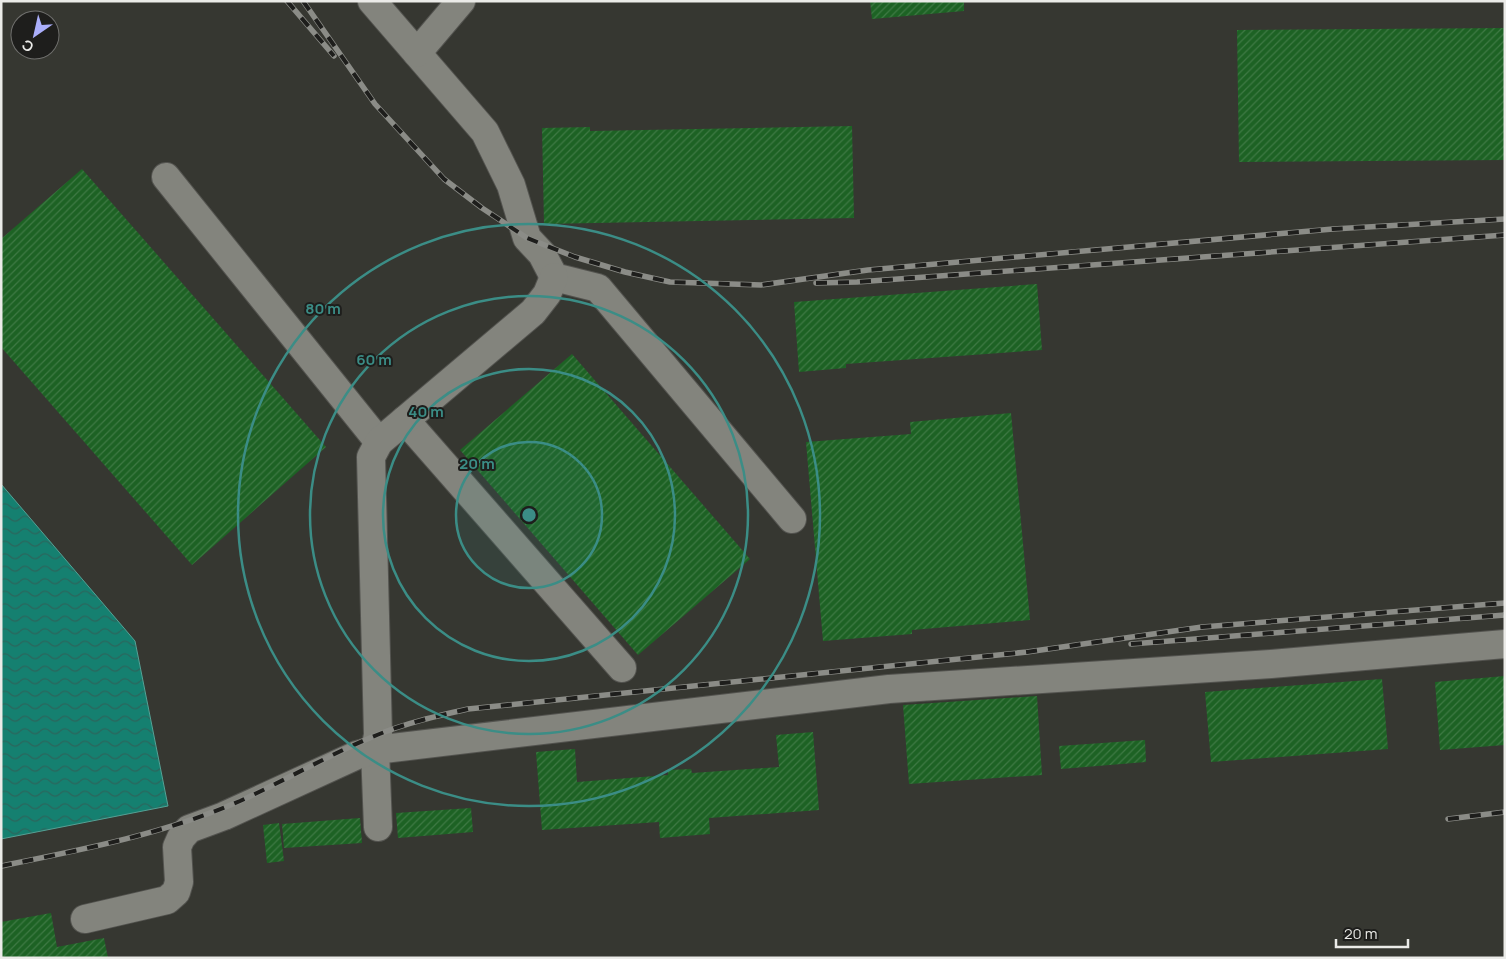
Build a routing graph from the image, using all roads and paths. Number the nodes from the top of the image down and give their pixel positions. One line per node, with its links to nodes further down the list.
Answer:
1 (372, 1): 3 (street)
2 (461, 1): 3 (street)
3 (417, 53): 5 (street)
4 (166, 177): 7 (street)
5 (554, 277): 6 (street); 8 (street)
6 (405, 420): 7 (street); 10 (street)
7 (379, 442): 11 (street)
8 (792, 519)
9 (1505, 644): 11 (street)
10 (622, 668)
11 (376, 750): 12 (street); 13 (street)
12 (378, 827)
13 (85, 919)

